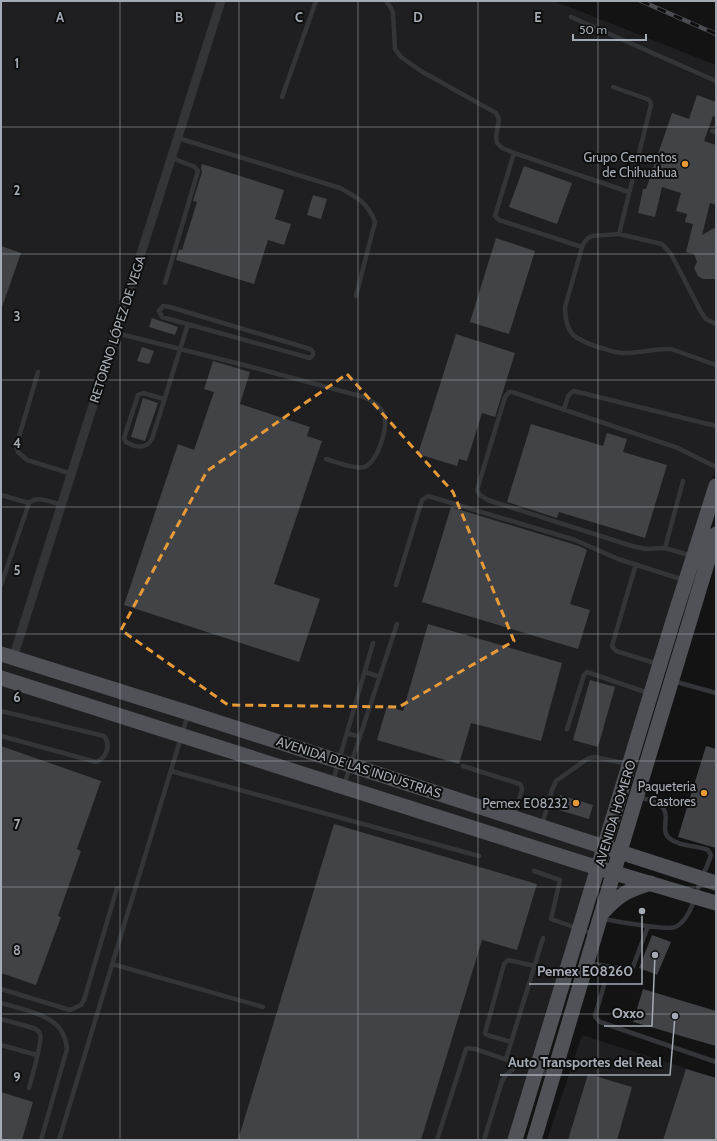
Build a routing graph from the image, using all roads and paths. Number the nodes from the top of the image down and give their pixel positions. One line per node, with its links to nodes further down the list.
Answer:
1 (221, 1): 8 (street, RETORNO LÓPEZ DE VEGA)
2 (316, 1): 7 (lane)
3 (386, 1): 9 (lane)
4 (572, 17): 5 (lane)
5 (716, 81)
6 (613, 87): 11 (lane)
7 (282, 97)
8 (178, 138): 10 (street, RETORNO LÓPEZ DE VEGA); 15 (lane)
9 (514, 153): 11 (lane); 13 (lane)
10 (172, 158): 14 (lane); 18 (street, RETORNO LÓPEZ DE VEGA)
11 (629, 192): 12 (lane)
12 (619, 234): 13 (lane); 17 (lane)
13 (582, 247): 20 (lane)
14 (165, 283)
15 (356, 296)
16 (188, 324): 16 (lane); 19 (lane)
17 (716, 324)
18 (116, 333): 19 (lane); 27 (street, RETORNO LÓPEZ DE VEGA)
19 (181, 349): 22 (lane); 25 (lane)
20 (716, 364)
21 (38, 372): 27 (lane)
22 (164, 399): 22 (lane)
23 (564, 410): 24 (lane); 26 (lane); 34 (lane)
24 (716, 426)
25 (326, 460)
26 (716, 467)
27 (72, 474): 32 (street, RETORNO LÓPEZ DE VEGA)
28 (683, 481): 34 (lane)
29 (716, 486): 35 (main road, AVENIDA HOMERO)
30 (1, 495): 31 (lane)
31 (29, 503): 32 (lane); 38 (lane)
32 (62, 505): 42 (street, RETORNO LÓPEZ DE VEGA)
33 (716, 534): 47 (main road, AVENIDA HOMERO)
34 (666, 548): 35 (lane)
35 (694, 557): 37 (main road, AVENIDA HOMERO)
36 (636, 564): 37 (lane); 39 (lane); 43 (lane)
37 (686, 581): 43 (main road, AVENIDA HOMERO)
38 (1, 585)
39 (396, 585)
40 (397, 624): 45 (lane)
41 (373, 643): 44 (lane)
42 (7, 656): 46 (main road); 51 (main road, AVENIDA DE LAS INDUSTRIAS)
43 (660, 665): 48 (main road, AVENIDA HOMERO)
44 (365, 672): 45 (lane); 53 (lane)
45 (380, 677): 56 (lane)
46 (4, 679): 54 (main road, AVENIDA DE LAS INDUSTRIAS)
47 (672, 680): 49 (lane); 62 (main road, AVENIDA HOMERO)
48 (651, 694): 52 (lane); 58 (main road, AVENIDA HOMERO)
49 (716, 694)
50 (1, 711): 55 (lane)
51 (189, 713): 54 (lane); 57 (main road, AVENIDA DE LAS INDUSTRIAS)
52 (567, 730)
53 (347, 733): 56 (lane); 57 (lane)
54 (182, 735): 60 (lane); 61 (main road, AVENIDA DE LAS INDUSTRIAS)
55 (1, 736)
56 (360, 737): 57 (lane)
57 (345, 763): 61 (lane); 61 (lane); 63 (main road, AVENIDA DE LAS INDUSTRIAS)
58 (630, 765): 64 (lane); 65 (main road, AVENIDA HOMERO)
59 (463, 766): 63 (lane)
60 (171, 771): 67 (lane); 83 (lane)
61 (338, 785): 68 (main road, AVENIDA DE LAS INDUSTRIAS)
62 (636, 796): 66 (main road, AVENIDA HOMERO); 71 (lane)
63 (513, 817): 64 (main road, AVENIDA DE LAS INDUSTRIAS)
64 (542, 826): 65 (main road, AVENIDA DE LAS INDUSTRIAS)
65 (604, 847): 66 (main road, AVENIDA DE LAS INDUSTRIAS); 68 (main road, AVENIDA HOMERO)
66 (620, 851): 70 (main road, AVENIDA HOMERO); 71 (main road, AVENIDA DE LAS INDUSTRIAS)
67 (479, 856)
68 (598, 868): 70 (main road, AVENIDA DE LAS INDUSTRIAS); 79 (main road, AVENIDA HOMERO)
69 (534, 871): 79 (lane)
70 (613, 873): 72 (main road, AVENIDA DE LAS INDUSTRIAS); 77 (main road, AVENIDA HOMERO)
71 (702, 878): 73 (main road, AVENIDA DE LAS INDUSTRIAS); 75 (lane)
72 (651, 883): 75 (main road, AVENIDA DE LAS INDUSTRIAS); 77 (main road)
73 (716, 883)
74 (117, 888): 86 (lane)
75 (696, 897): 76 (main road, AVENIDA DE LAS INDUSTRIAS); 78 (lane)
76 (716, 903)
77 (601, 916): 78 (lane); 80 (main road, AVENIDA HOMERO)
78 (648, 926): 82 (lane)
79 (579, 929): 80 (lane); 96 (main road, AVENIDA HOMERO)
80 (596, 934): 82 (main road, AVENIDA HOMERO)
81 (543, 938): 84 (lane)
82 (587, 962): 97 (main road, AVENIDA HOMERO)
83 (112, 964): 88 (lane); 100 (lane)
84 (535, 966): 90 (lane); 90 (lane)
85 (604, 985): 94 (lane)
86 (1, 989)
87 (1, 1003): 99 (lane)
88 (263, 1007)
89 (1, 1019): 92 (lane)
90 (511, 1042): 93 (lane)
91 (1, 1045): 92 (lane)
92 (37, 1055): 98 (lane)
93 (506, 1059): 95 (lane); 101 (lane)
94 (716, 1062)
95 (518, 1064): 96 (lane); 102 (lane)
96 (537, 1068): 97 (lane); 103 (main road, AVENIDA HOMERO)
97 (554, 1074): 104 (main road, AVENIDA HOMERO)
98 (29, 1088)
99 (40, 1140)
100 (58, 1140)
101 (437, 1140)
102 (484, 1140)
103 (515, 1140)
104 (534, 1140)

